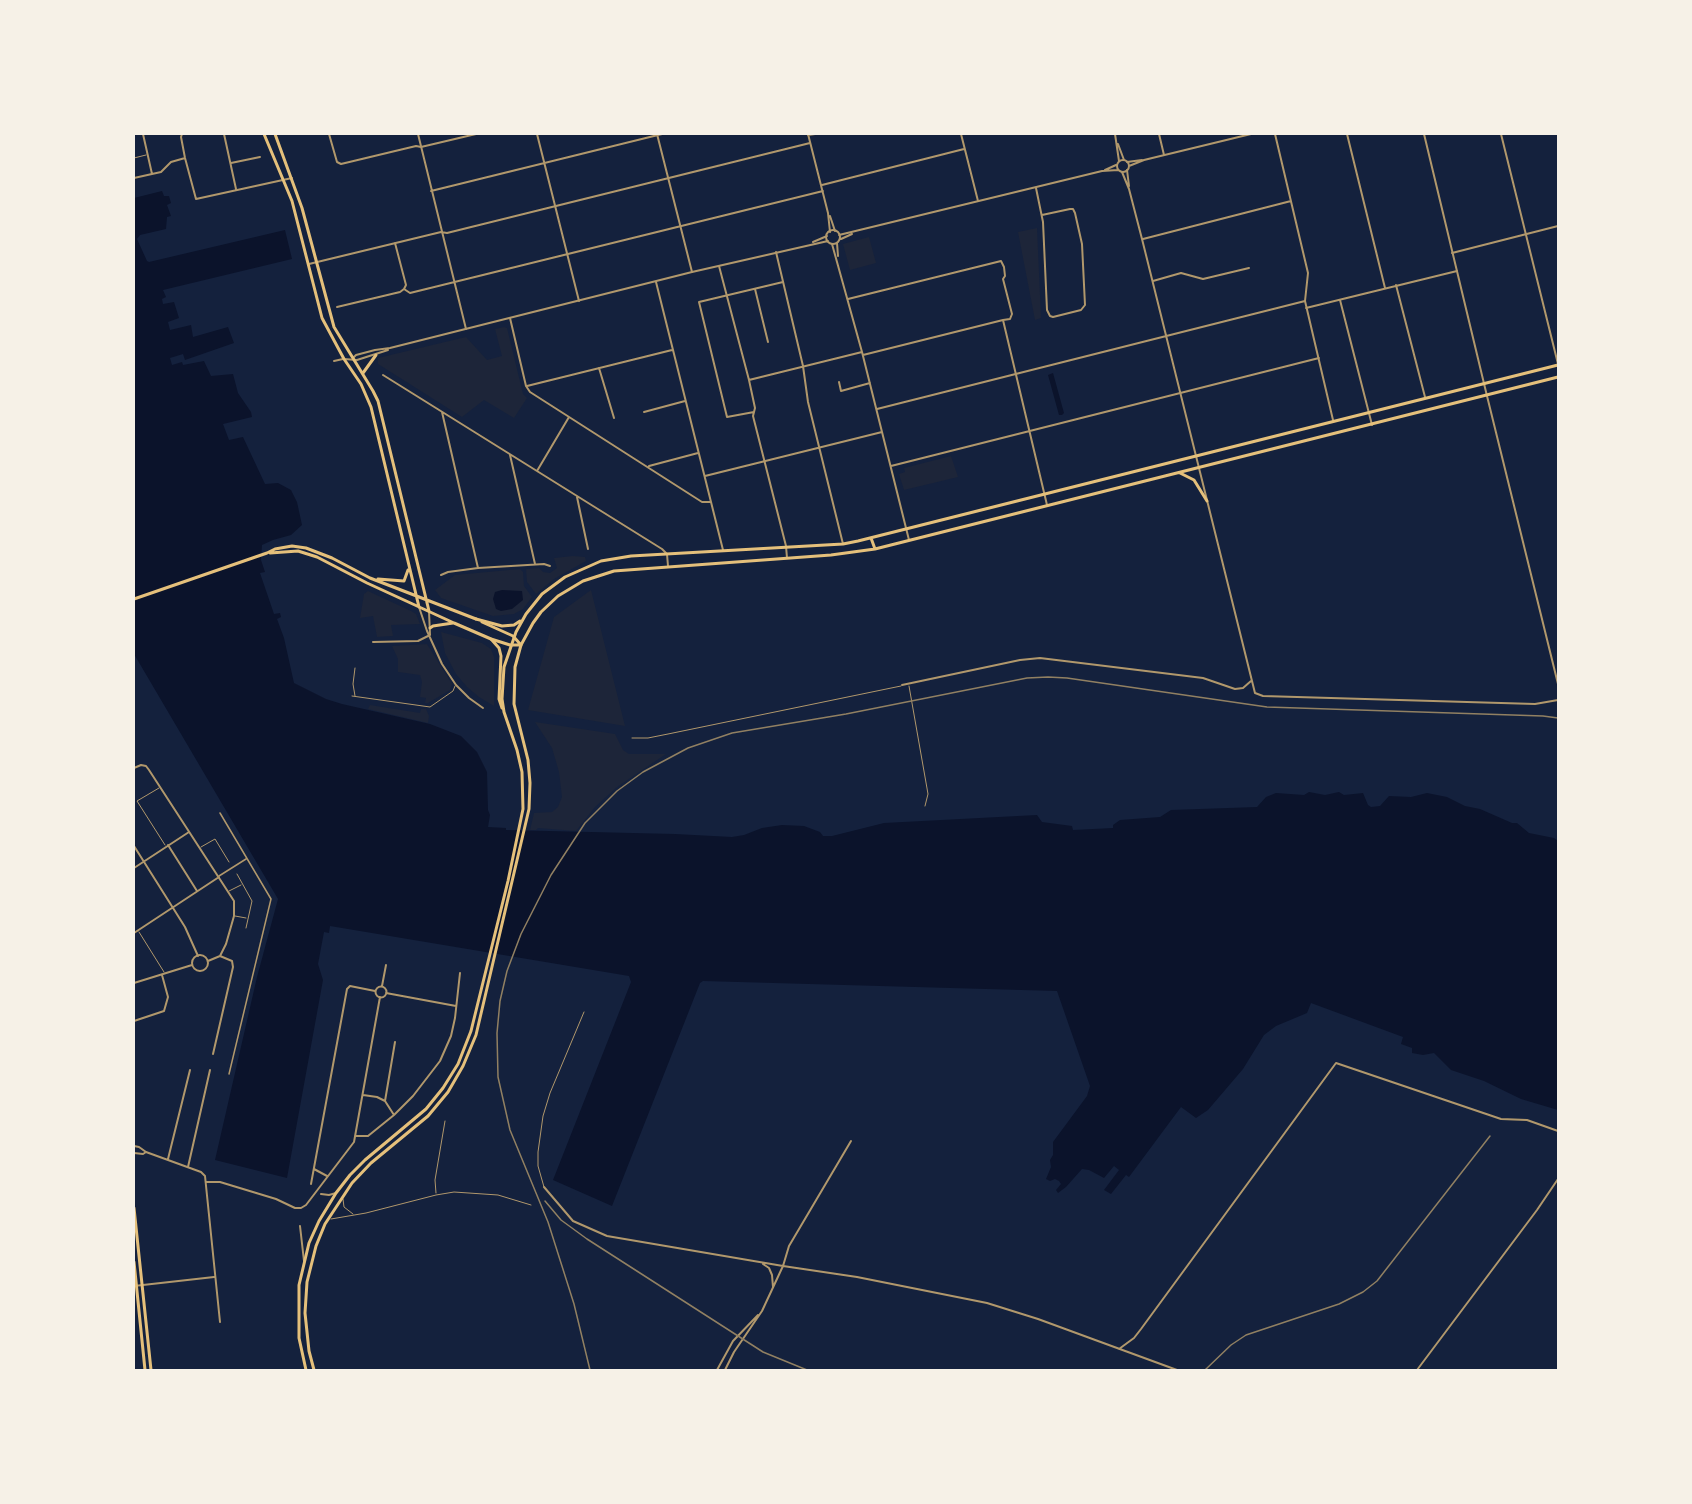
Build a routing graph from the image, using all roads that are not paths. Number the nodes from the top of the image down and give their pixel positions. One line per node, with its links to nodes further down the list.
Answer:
1 (143, 134): 27 (street)
2 (182, 134): 31 (street)
3 (224, 134): 35 (street)
4 (264, 134): 46 (main road)
5 (275, 134): 44 (main road)
6 (330, 134): 25 (street)
7 (417, 134): 25 (street)
8 (476, 134): 25 (street)
9 (537, 134): 34 (street)
10 (657, 134): 11 (street); 34 (street); 45 (street)
11 (662, 134)
12 (808, 134): 13 (street); 24 (street)
13 (815, 134)
14 (962, 134): 26 (street)
15 (1114, 134): 23 (street)
16 (1159, 134): 28 (street)
17 (1251, 134): 22 (street)
18 (1275, 134): 53 (street)
19 (1347, 134): 87 (street)
20 (1424, 134): 75 (street)
21 (1501, 134): 64 (street)
22 (1234, 135): 28 (street)
23 (1116, 139): 33 (street); 36 (street)
24 (810, 143): 45 (street); 47 (street)
25 (421, 147): 52 (street)
26 (964, 149): 47 (street); 54 (street)
27 (148, 155): 30 (lane); 42 (street)
28 (1164, 155): 32 (street)
29 (260, 157): 35 (street)
30 (134, 158)
31 (185, 158): 42 (street); 50 (street)
32 (1144, 160): 33 (street); 37 (street)
33 (1125, 161): 36 (street); 37 (street)
34 (544, 162): 52 (street); 55 (street)
35 (231, 163): 50 (street)
36 (1118, 163): 38 (street); 40 (street)
37 (1129, 166): 39 (street)
38 (1118, 170): 40 (street); 41 (street)
39 (1127, 170): 41 (street); 49 (street)
40 (1102, 171): 48 (street)
41 (1122, 172): 49 (street)
42 (152, 174): 43 (street)
43 (134, 178)
44 (292, 178): 46 (street); 76 (main road)
45 (668, 178): 55 (street); 58 (street)
46 (285, 180): 50 (street); 77 (main road)
47 (822, 185): 51 (street)
48 (1035, 188): 54 (street); 57 (street)
49 (1129, 189): 67 (street)
50 (237, 190)
51 (823, 190): 56 (street); 58 (street)
52 (431, 191): 61 (street)
53 (1291, 201): 67 (street); 94 (street)
54 (978, 202): 63 (street)
55 (555, 206): 61 (street); 74 (street)
56 (828, 213): 60 (street); 62 (street)
57 (1042, 216): 57 (street)
58 (680, 225): 74 (street); 81 (street)
59 (1558, 226): 64 (street)
60 (835, 231): 62 (street); 65 (street)
61 (441, 232): 70 (street); 83 (street)
62 (830, 232): 66 (street)
63 (858, 232): 65 (street); 68 (street)
64 (1526, 234): 75 (street); 110 (street)
65 (839, 235): 68 (street)
66 (827, 236): 69 (street); 71 (street)
67 (1143, 239): 82 (street)
68 (840, 240): 72 (street)
69 (828, 241): 71 (street); 72 (street)
70 (395, 243): 76 (street); 88 (street)
71 (810, 244): 73 (street)
72 (834, 244): 91 (street)
73 (776, 252): 78 (street); 85 (street)
74 (567, 253): 83 (street); 93 (street)
75 (1452, 253): 80 (street)
76 (316, 263): 77 (street); 106 (main road)
77 (308, 264): 108 (main road)
78 (719, 266): 81 (street); 90 (street)
79 (1249, 268): 82 (street)
80 (1457, 271): 86 (street); 120 (street)
81 (692, 273): 84 (street)
82 (1153, 281): 100 (street)
83 (453, 282): 88 (street); 99 (street)
84 (656, 282): 93 (street); 103 (street)
85 (783, 282): 89 (street); 111 (street)
86 (1396, 285): 87 (street); 124 (street)
87 (1385, 288): 92 (street)
88 (404, 289): 95 (street)
89 (755, 289): 90 (street); 101 (street)
90 (727, 296): 117 (street); 129 (street)
91 (848, 299): 98 (street); 104 (street)
92 (1340, 300): 96 (street); 130 (street)
93 (579, 301): 97 (street)
94 (1305, 301): 96 (street); 100 (street)
95 (337, 307)
96 (1306, 308): 107 (street)
97 (510, 318): 99 (street); 121 (street)
98 (1003, 320): 104 (street); 114 (street)
99 (466, 329): 102 (street)
100 (1166, 336): 114 (street); 122 (street)
101 (768, 342)
102 (390, 348): 105 (street); 106 (street)
103 (672, 350): 112 (street); 125 (street)
104 (862, 353): 111 (street); 119 (street)
105 (376, 355): 106 (street); 113 (main road)
106 (353, 358): 108 (street); 113 (main road)
107 (1319, 358): 122 (street); 133 (street)
108 (344, 359): 109 (street); 165 (main road)
109 (334, 361)
110 (1558, 365): 120 (main road)
111 (803, 366): 117 (street); 137 (street)
112 (599, 368): 121 (street); 132 (street)
113 (363, 374): 173 (main road)
114 (1017, 374): 126 (street); 135 (street)
115 (383, 375): 127 (street)
116 (1558, 377): 123 (main road)
117 (749, 380): 129 (street)
118 (839, 382): 119 (street)
119 (870, 383): 126 (street)
120 (1485, 384): 123 (street); 124 (main road)
121 (526, 386): 131 (street)
122 (1179, 393): 135 (street); 140 (street)
123 (1487, 396): 134 (main road); 189 (street)
124 (1425, 398): 130 (main road)
125 (685, 401): 128 (street); 138 (street)
126 (877, 408): 136 (street)
127 (442, 412): 139 (street); 167 (street)
128 (644, 412)
129 (754, 412): 141 (street)
130 (1369, 412): 133 (main road); 134 (street)
131 (569, 417): 143 (street); 145 (street)
132 (614, 418)
133 (1334, 422): 140 (main road)
134 (1372, 425): 144 (main road)
135 (1029, 431): 142 (street); 148 (street)
136 (882, 432): 137 (street); 142 (street)
137 (819, 448): 141 (street); 156 (street)
138 (698, 453): 143 (street); 147 (street)
139 (510, 455): 145 (street); 164 (street)
140 (1196, 455): 144 (street); 148 (main road)
141 (764, 462): 147 (street); 157 (street)
142 (891, 466): 153 (street)
143 (648, 467): 151 (street)
144 (1199, 468): 146 (main road); 150 (street)
145 (536, 472): 149 (street)
146 (1179, 472): 150 (main road); 152 (main road)
147 (704, 476): 151 (street)
148 (1045, 495): 152 (street); 153 (main road)
149 (577, 497): 158 (street); 162 (street)
150 (1207, 501): 187 (street)
151 (710, 502): 160 (street)
152 (1047, 506): 155 (main road)
153 (906, 529): 154 (main road); 155 (street)
154 (872, 538): 156 (main road); 159 (main road)
155 (909, 540): 159 (main road)
156 (843, 544): 157 (main road)
157 (786, 546): 160 (main road); 163 (street)
158 (588, 549)
159 (875, 549): 163 (main road)
160 (723, 551): 162 (main road)
161 (267, 553): 170 (main road); 172 (main road); 174 (main road)
162 (667, 554): 168 (street); 177 (main road)
163 (787, 559): 168 (main road)
164 (535, 564): 166 (street); 167 (street)
165 (408, 566): 170 (main road); 171 (main road)
166 (550, 566)
167 (478, 568): 169 (street)
168 (668, 568): 185 (main road)
169 (441, 575)
170 (370, 578): 171 (main road)
171 (416, 595): 173 (main road); 174 (main road)
172 (134, 599)
173 (426, 599): 175 (main road); 176 (main road)
174 (419, 607): 175 (main road); 180 (street)
175 (429, 612): 178 (main road); 179 (street)
176 (476, 619): 177 (main road); 181 (main road)
177 (522, 620): 181 (main road)
178 (454, 623): 179 (main road); 182 (main road)
179 (430, 628): 180 (street)
180 (430, 635): 183 (street); 190 (street)
181 (513, 636): 184 (main road); 185 (main road)
182 (491, 639): 184 (main road); 196 (main road)
183 (373, 642)
184 (510, 645): 185 (main road); 196 (main road)
185 (521, 645): 262 (main road)
186 (355, 668): 193 (lane)
187 (1251, 681): 188 (street); 194 (street)
188 (909, 684): 191 (street); 200 (lane)
189 (1558, 684)
190 (456, 685): 193 (lane); 195 (street)
191 (902, 685): 197 (lane)
192 (352, 696): 193 (lane)
193 (355, 696)
194 (1558, 700)
195 (483, 708)
196 (504, 712): 259 (main road)
197 (632, 738)
198 (134, 766): 199 (street)
199 (160, 787): 202 (street); 204 (lane)
200 (925, 806)
201 (220, 813): 206 (street)
202 (189, 832): 204 (street); 205 (street)
203 (134, 846): 207 (street)
204 (167, 846): 207 (street); 214 (street)
205 (200, 848): 208 (lane); 211 (street)
206 (247, 859): 211 (street); 240 (street)
207 (143, 861): 209 (street); 215 (street)
208 (229, 862)
209 (134, 868)
210 (237, 874): 212 (lane)
211 (219, 877): 213 (street); 214 (street)
212 (242, 884): 213 (lane); 217 (lane)
213 (229, 891): 216 (street)
214 (198, 892): 215 (street)
215 (173, 908): 219 (street); 221 (street)
216 (234, 916): 217 (lane); 222 (street)
217 (248, 919): 218 (lane)
218 (246, 928)
219 (138, 931): 220 (street); 227 (lane)
220 (134, 933)
221 (198, 956): 223 (street); 224 (street)
222 (220, 956): 223 (street); 237 (street)
223 (207, 961): 224 (street)
224 (192, 965): 227 (street)
225 (386, 965): 229 (street)
226 (460, 973): 233 (street)
227 (164, 974): 228 (street); 235 (street)
228 (134, 983)
229 (382, 986): 230 (street); 231 (street)
230 (375, 991): 232 (street); 253 (street)
231 (386, 993): 232 (street); 233 (street)
232 (380, 997): 241 (street)
233 (456, 1006): 243 (street)
234 (584, 1012): 258 (lane)
235 (134, 1021)
236 (395, 1042): 242 (street)
237 (213, 1054)
238 (190, 1070): 251 (street)
239 (210, 1070): 252 (street)
240 (229, 1074)
241 (362, 1095): 242 (street); 246 (street)
242 (385, 1101): 243 (street)
243 (394, 1115): 246 (street)
244 (445, 1121): 261 (lane)
245 (1558, 1131): 278 (street)
246 (355, 1136): 254 (street)
247 (851, 1142): 271 (street)
248 (134, 1146): 249 (street)
249 (146, 1152): 250 (street); 251 (street)
250 (134, 1153)
251 (168, 1159): 252 (street)
252 (188, 1167): 256 (street)
253 (314, 1169): 254 (street); 257 (street)
254 (327, 1176): 256 (street)
255 (1558, 1179): 286 (street)
256 (207, 1182): 272 (street)
257 (312, 1184)
258 (544, 1187): 270 (street)
259 (336, 1193): 260 (street); 268 (main road)
260 (321, 1194)
261 (436, 1194): 263 (lane); 265 (lane)
262 (343, 1196): 265 (lane); 266 (main road)
263 (531, 1205)
264 (134, 1208): 273 (main road)
265 (355, 1215): 266 (lane)
266 (327, 1221): 282 (main road)
267 (300, 1226): 268 (street)
268 (304, 1261): 281 (main road)
269 (134, 1262): 274 (main road)
270 (761, 1262): 271 (street); 275 (street)
271 (783, 1266): 275 (street); 278 (street)
272 (215, 1277): 273 (street); 277 (street)
273 (142, 1285): 274 (street); 280 (main road)
274 (135, 1286): 279 (main road)
275 (773, 1290): 276 (street)
276 (762, 1311): 283 (street); 284 (street)
277 (220, 1322)
278 (1119, 1349): 285 (street)
279 (145, 1371)
280 (151, 1371)
281 (306, 1371)
282 (314, 1371)
283 (717, 1371)
284 (725, 1371)
285 (1177, 1371)
286 (1417, 1371)

